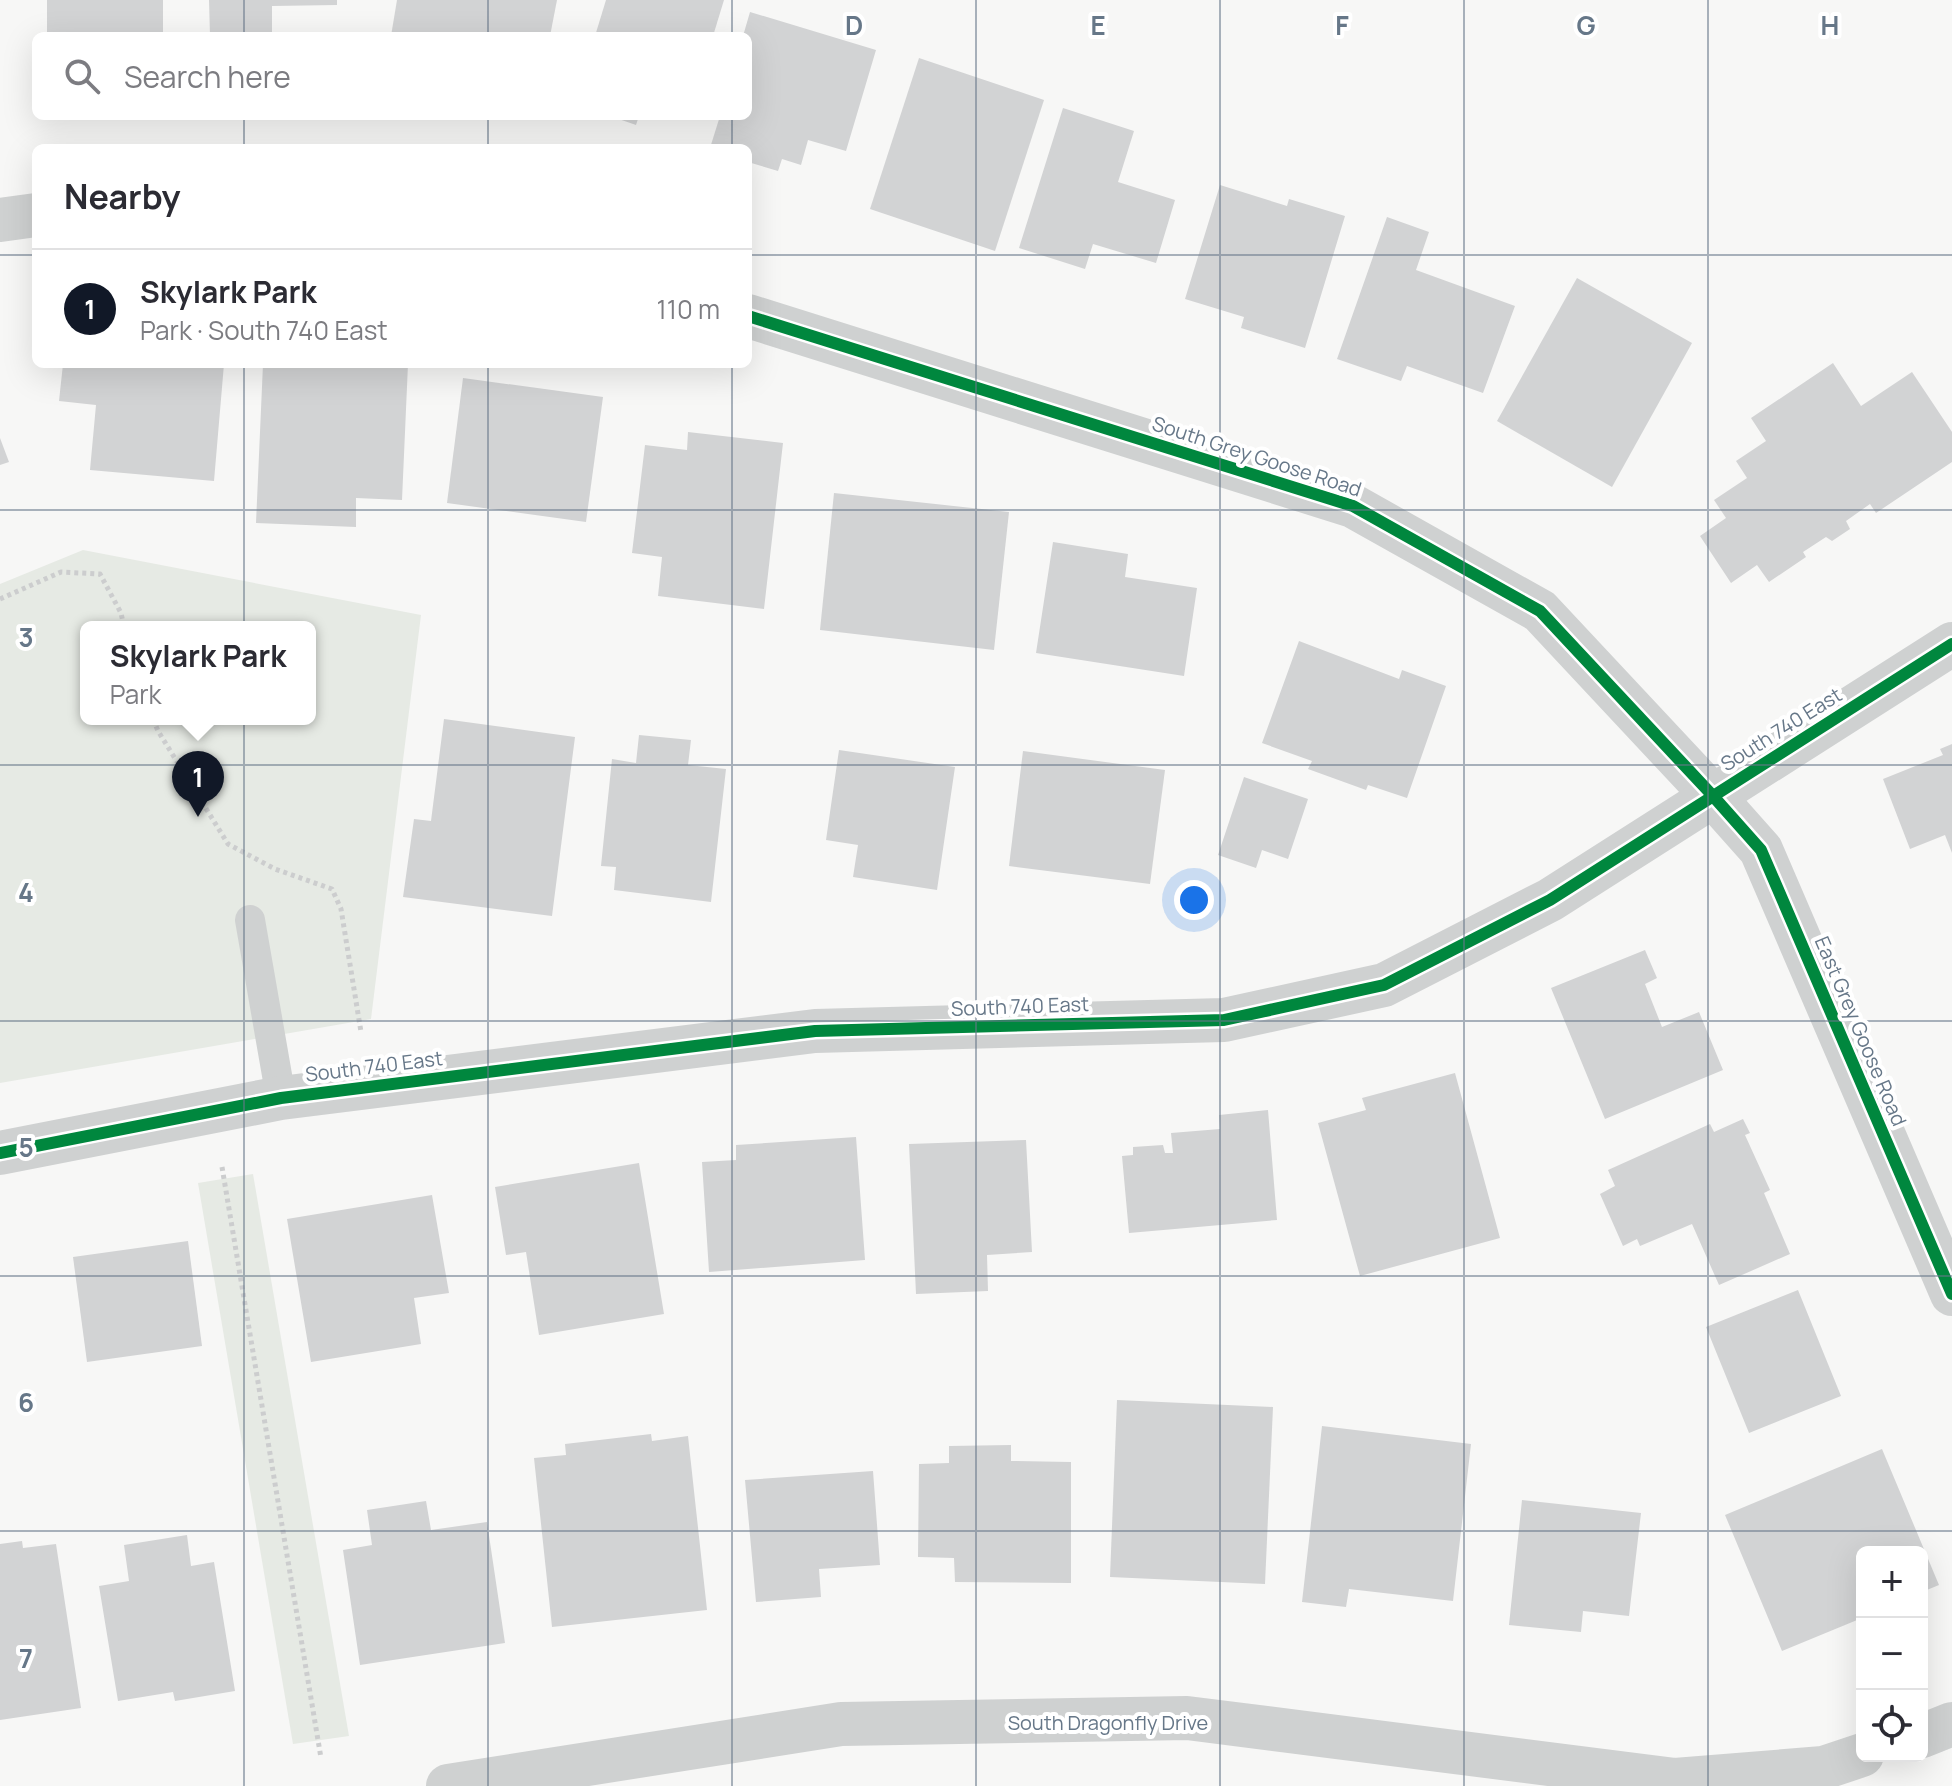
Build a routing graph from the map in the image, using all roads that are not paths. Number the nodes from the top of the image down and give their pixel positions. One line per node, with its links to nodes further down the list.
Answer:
1 (32, 216): 2 (street)
2 (0, 220)
3 (752, 317): 5 (street, South Grey Goose Road)
4 (1952, 644): 5 (street, South 740 East)
5 (1713, 796): 7 (street, South 740 East); 9 (street, East Grey Goose Road)
6 (250, 920): 7 (lane)
7 (281, 1098): 8 (street, South 740 East)
8 (0, 1153)
9 (1952, 1294)
10 (1952, 1724): 11 (street)
11 (1928, 1734)
12 (1856, 1757): 13 (street, South Dragonfly Drive)
13 (448, 1786)

